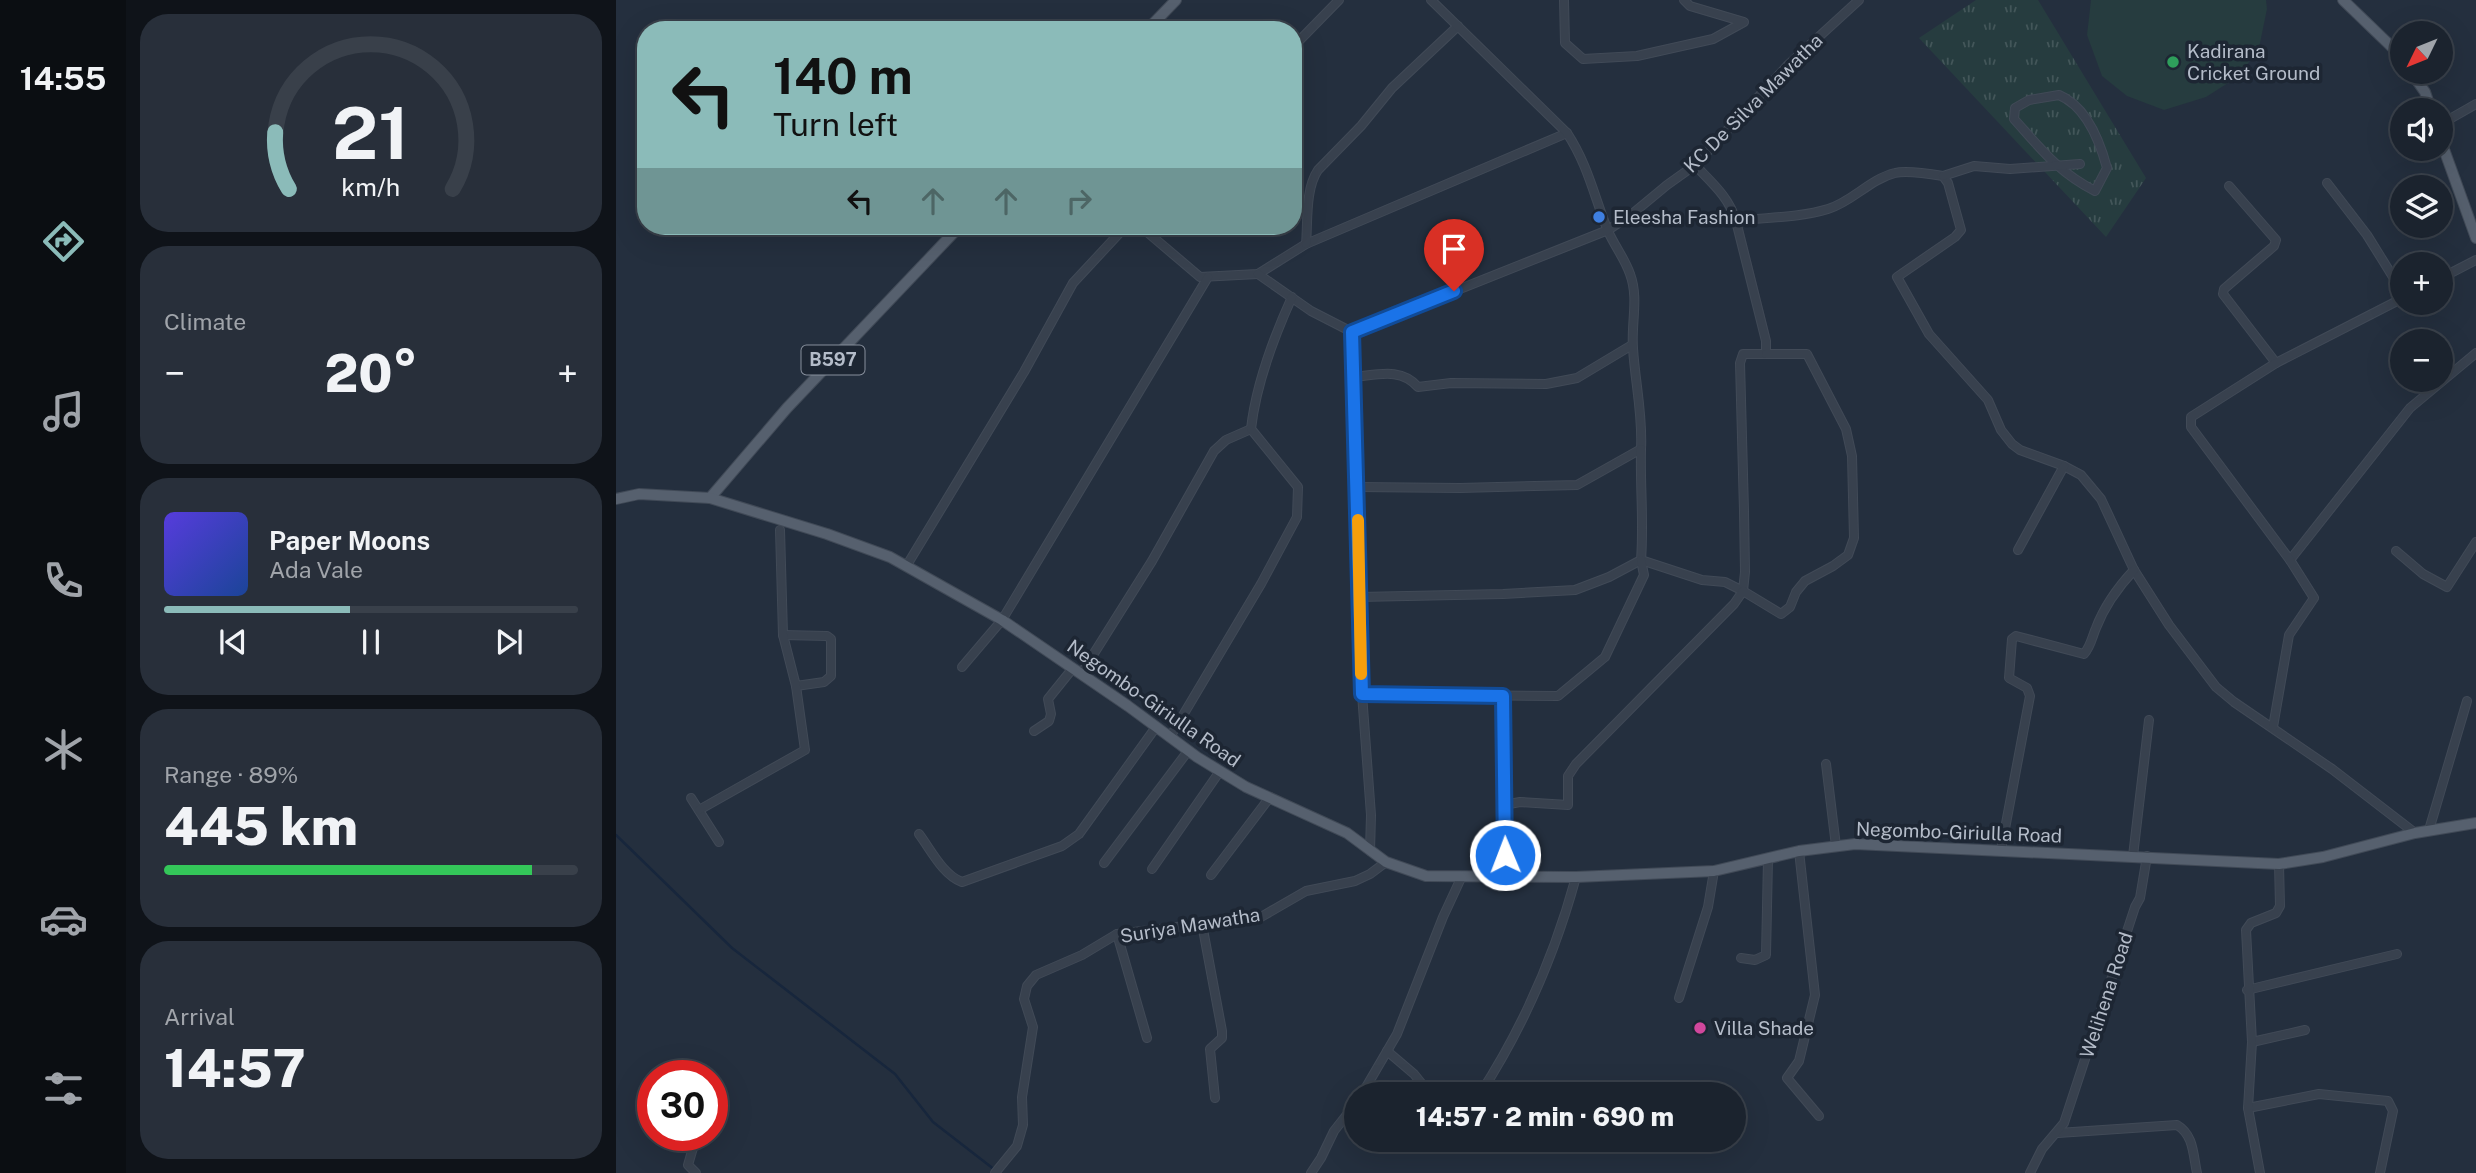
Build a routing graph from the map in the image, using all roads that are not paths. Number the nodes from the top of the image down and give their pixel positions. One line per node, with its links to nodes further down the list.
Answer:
1 (1176, 0): 8 (main road)
2 (1339, 0): 10 (street)
3 (1431, 0): 9 (street)
4 (1564, 0): 5 (street)
5 (1684, 0)
6 (1859, 0): 17 (street, KC De Silva Mawatha)
7 (2343, 0): 11 (main road)
8 (1156, 21)
9 (1458, 26): 14 (street); 28 (street)
10 (1302, 38)
11 (2390, 45)
12 (2476, 104): 13 (street)
13 (2453, 117)
14 (1567, 132): 23 (street); 28 (street)
15 (2448, 161): 27 (main road)
16 (2080, 164): 18 (street)
17 (1695, 165): 22 (street); 23 (street, KC De Silva Mawatha)
18 (2056, 166): 18 (street); 19 (street)
19 (1943, 176): 22 (street); 44 (street)
20 (2327, 183): 31 (street)
21 (2229, 186): 40 (street)
22 (1736, 221): 38 (street)
23 (1608, 230): 36 (street, KC De Silva Mawatha); 37 (street)
24 (951, 235): 46 (main road, B597)
25 (1118, 235): 54 (street)
26 (1151, 235): 33 (street)
27 (2476, 238)
28 (1306, 244): 32 (street)
29 (2476, 260): 30 (street)
30 (2453, 272)
31 (2390, 273)
32 (1258, 274): 33 (street); 34 (street)
33 (1208, 277): 58 (street)
34 (1292, 297): 36 (street); 42 (street)
35 (2390, 302): 40 (street)
36 (1352, 332): 41 (street)
37 (1632, 345): 41 (street); 43 (street)
38 (1766, 354): 56 (street); 56 (street)
39 (2475, 356): 53 (street)
40 (2276, 363): 53 (street)
41 (1354, 377): 45 (street)
42 (1251, 429): 61 (street); 70 (street)
43 (1641, 449): 45 (street); 52 (street)
44 (2064, 466): 50 (street); 55 (street)
45 (1357, 487): 57 (street)
46 (710, 498): 47 (main road, Negombo-Giriulla Road); 54 (main road, Negombo-Giriulla Road)
47 (616, 499)
48 (780, 530): 59 (street)
49 (2476, 542): 51 (street)
50 (2018, 550)
51 (2396, 551)
52 (1641, 560): 56 (street); 57 (street); 64 (street)
53 (2290, 560): 68 (street)
54 (907, 565): 58 (main road, Negombo-Giriulla Road)
55 (2134, 570): 68 (street); 84 (street)
56 (1743, 591): 76 (street)
57 (1359, 597): 63 (street)
58 (1002, 620): 60 (street); 61 (main road, Negombo-Giriulla Road)
59 (783, 635): 62 (street); 62 (street)
60 (962, 667)
61 (1077, 671): 67 (main road, Negombo-Giriulla Road); 69 (street)
62 (796, 686): 77 (street)
63 (1362, 694): 64 (street); 85 (street)
64 (1503, 696): 76 (street)
65 (2467, 701): 79 (street)
66 (2149, 720): 87 (street)
67 (1156, 727): 70 (main road, Negombo-Giriulla Road); 81 (street)
68 (2273, 727): 80 (street)
69 (1034, 731)
70 (1170, 737): 71 (main road, Negombo-Giriulla Road)
71 (1188, 751): 73 (main road, Negombo-Giriulla Road); 91 (street)
72 (1826, 764): 83 (street)
73 (1220, 771): 74 (main road, Negombo-Giriulla Road); 93 (street)
74 (1270, 797): 85 (main road, Negombo-Giriulla Road); 95 (street)
75 (691, 798): 77 (street)
76 (1504, 805): 97 (street)
77 (699, 810): 82 (street)
78 (2476, 823): 79 (main road, Negombo-Giriulla Road)
79 (2430, 830): 80 (main road, Negombo-Giriulla Road)
80 (2415, 833): 92 (main road, Negombo-Giriulla Road)
81 (919, 834)
82 (719, 842)
83 (1836, 846): 84 (main road, Negombo-Giriulla Road); 86 (main road, Negombo-Giriulla Road)
84 (2001, 850): 87 (main road, Negombo-Giriulla Road)
85 (1370, 851): 90 (main road, Negombo-Giriulla Road)
86 (1800, 851): 89 (main road, Negombo-Giriulla Road); 114 (street)
87 (2133, 856): 88 (main road, Negombo-Giriulla Road)
88 (2147, 856): 92 (main road, Negombo-Giriulla Road); 116 (street, Welihena Road)
89 (1768, 859): 94 (main road, Negombo-Giriulla Road); 102 (street)
90 (1386, 862): 96 (main road, Negombo-Giriulla Road); 99 (street, Suriya Mawatha)
91 (1104, 863)
92 (2278, 864): 103 (street)
93 (1152, 869)
94 (1714, 871): 98 (main road, Negombo-Giriulla Road); 104 (street)
95 (1211, 875)
96 (1462, 876): 97 (main road, Negombo-Giriulla Road); 108 (street)
97 (1504, 876): 98 (main road, Negombo-Giriulla Road)
98 (1576, 877): 111 (street)
99 (1202, 924): 100 (street, Suriya Mawatha); 112 (street)
100 (1117, 934): 106 (street); 119 (street, Suriya Mawatha)
101 (2397, 954): 103 (street)
102 (1741, 958)
103 (2248, 990): 107 (street)
104 (1679, 998)
105 (2305, 1030): 107 (street)
106 (1147, 1038)
107 (2252, 1042): 113 (street)
108 (1387, 1051): 109 (street); 110 (street)
109 (1369, 1082)
110 (1420, 1082)
111 (1488, 1082)
112 (1215, 1098)
113 (2248, 1108): 123 (street); 124 (street)
114 (1819, 1116)
115 (1344, 1118): 120 (street)
116 (2058, 1133): 121 (street, Welihena Road); 122 (street)
117 (692, 1151): 118 (street)
118 (696, 1173)
119 (995, 1173)
120 (1311, 1173)
121 (2032, 1173)
122 (2197, 1173)
123 (2260, 1173)
124 (2380, 1173)

